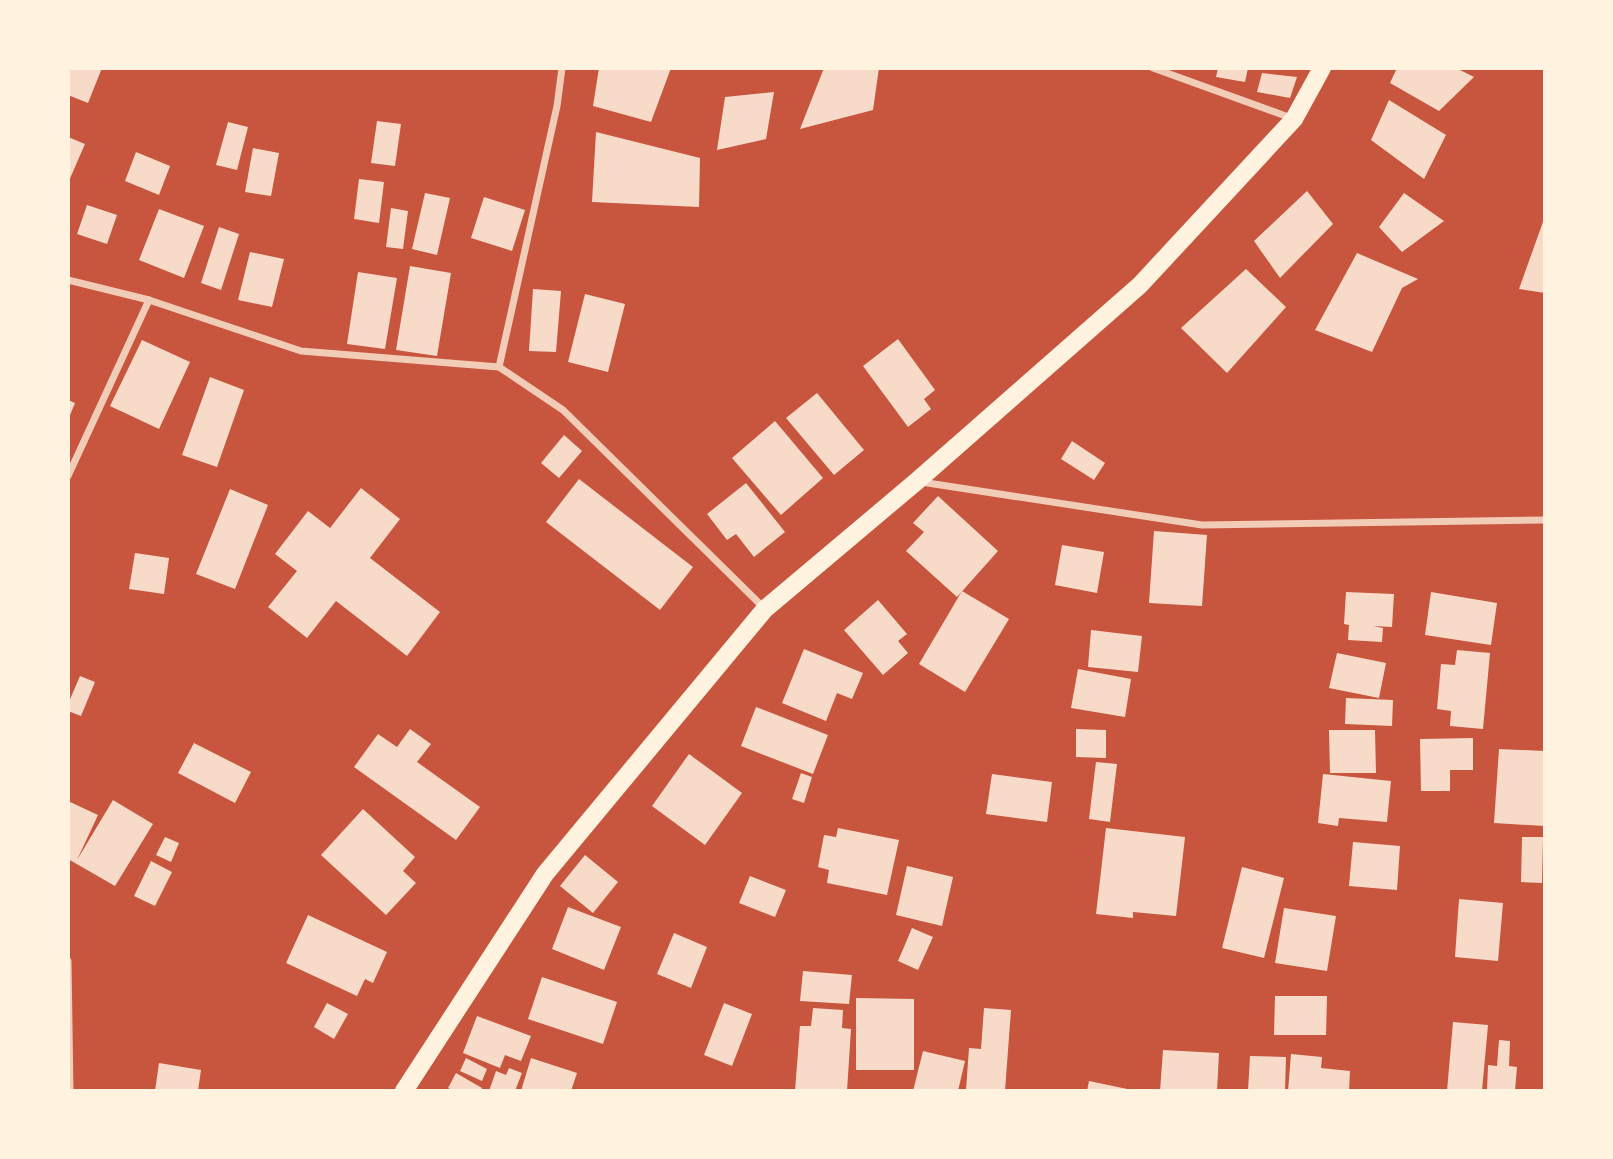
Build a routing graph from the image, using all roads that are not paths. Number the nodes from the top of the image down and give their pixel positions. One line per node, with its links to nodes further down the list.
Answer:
1 (562, 68): 7 (street)
2 (1153, 68): 4 (street)
3 (1322, 68): 4 (main road)
4 (1294, 119): 9 (main road)
5 (68, 280): 6 (street)
6 (149, 300): 7 (street); 8 (street)
7 (499, 367): 11 (street)
8 (68, 476)
9 (917, 481): 10 (street); 11 (main road)
10 (1545, 520)
11 (765, 609): 14 (main road)
12 (68, 961): 13 (street)
13 (70, 1091)
14 (404, 1091)

